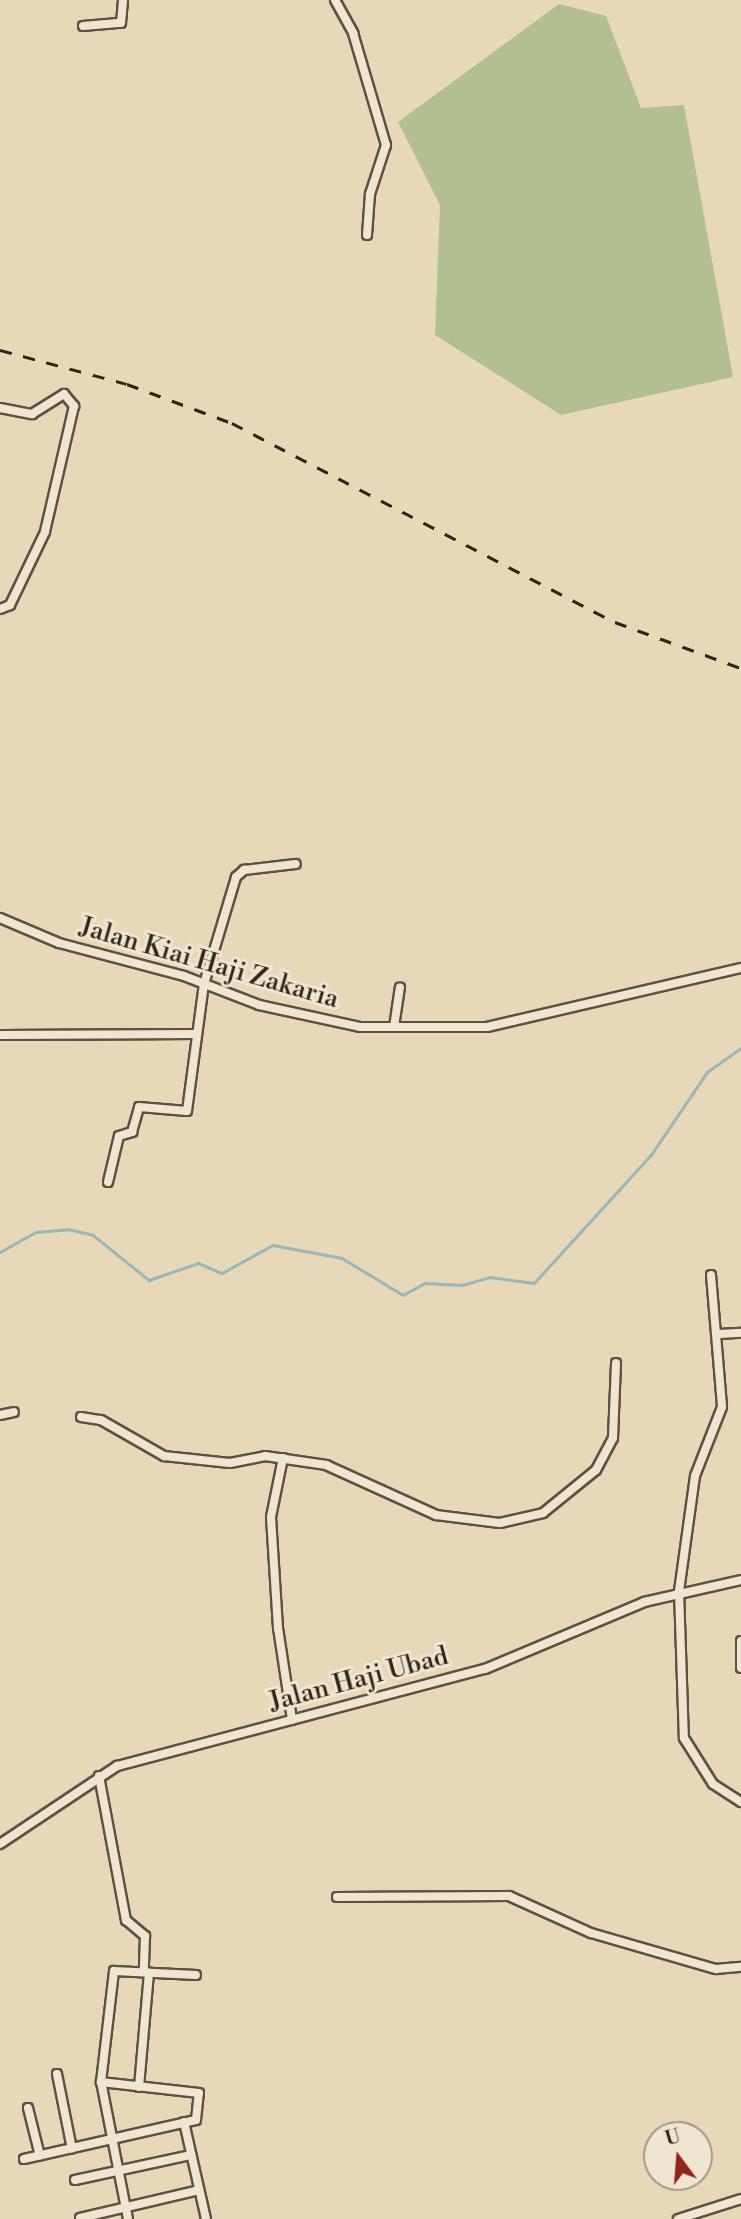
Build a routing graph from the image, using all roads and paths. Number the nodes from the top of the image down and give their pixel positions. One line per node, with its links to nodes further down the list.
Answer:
1 (123, 0): 3 (street)
2 (335, 0): 4 (street)
3 (83, 26)
4 (367, 234)
5 (0, 408): 6 (street)
6 (0, 609)
7 (296, 864): 10 (street)
8 (0, 918): 10 (street, Jalan Kiai Haji Zakaria)
9 (741, 968): 12 (street, Jalan Kiai Haji Zakaria)
10 (204, 984): 12 (street, Jalan Kiai Haji Zakaria); 13 (street)
11 (400, 987): 12 (street)
12 (394, 1027)
13 (197, 1034): 14 (street); 15 (street)
14 (1, 1035)
15 (108, 1182)
16 (711, 1275): 18 (street)
17 (741, 1333): 18 (street)
18 (719, 1334): 25 (street)
19 (617, 1363): 23 (street)
20 (14, 1412): 21 (street)
21 (0, 1415)
22 (81, 1416): 23 (street)
23 (283, 1458): 28 (street)
24 (741, 1580): 25 (street, Jalan Haji Ubad)
25 (679, 1591): 28 (street, Jalan Haji Ubad); 30 (street)
26 (741, 1641): 27 (street)
27 (741, 1668)
28 (292, 1720): 29 (street, Jalan Haji Ubad)
29 (99, 1776): 31 (street, Jalan Haji Ubad); 34 (street)
30 (741, 1802)
31 (0, 1844)
32 (337, 1897): 33 (street)
33 (741, 1968)
34 (146, 1972): 35 (street); 37 (street); 38 (street)
35 (196, 1975)
36 (57, 2074): 42 (street)
37 (101, 2082): 38 (street); 41 (street)
38 (139, 2087): 40 (street)
39 (29, 2108): 43 (street)
40 (184, 2122): 41 (street); 44 (street)
41 (111, 2140): 42 (street); 46 (street)
42 (72, 2149): 43 (street)
43 (40, 2155): 45 (street)
44 (191, 2155): 46 (street); 48 (street)
45 (24, 2159)
46 (118, 2173): 47 (street); 50 (street)
47 (75, 2180)
48 (199, 2190): 50 (street); 53 (street)
49 (741, 2199): 54 (street)
50 (125, 2207): 51 (street); 52 (street)
51 (80, 2218)
52 (128, 2219)
53 (206, 2219)
54 (678, 2219)

